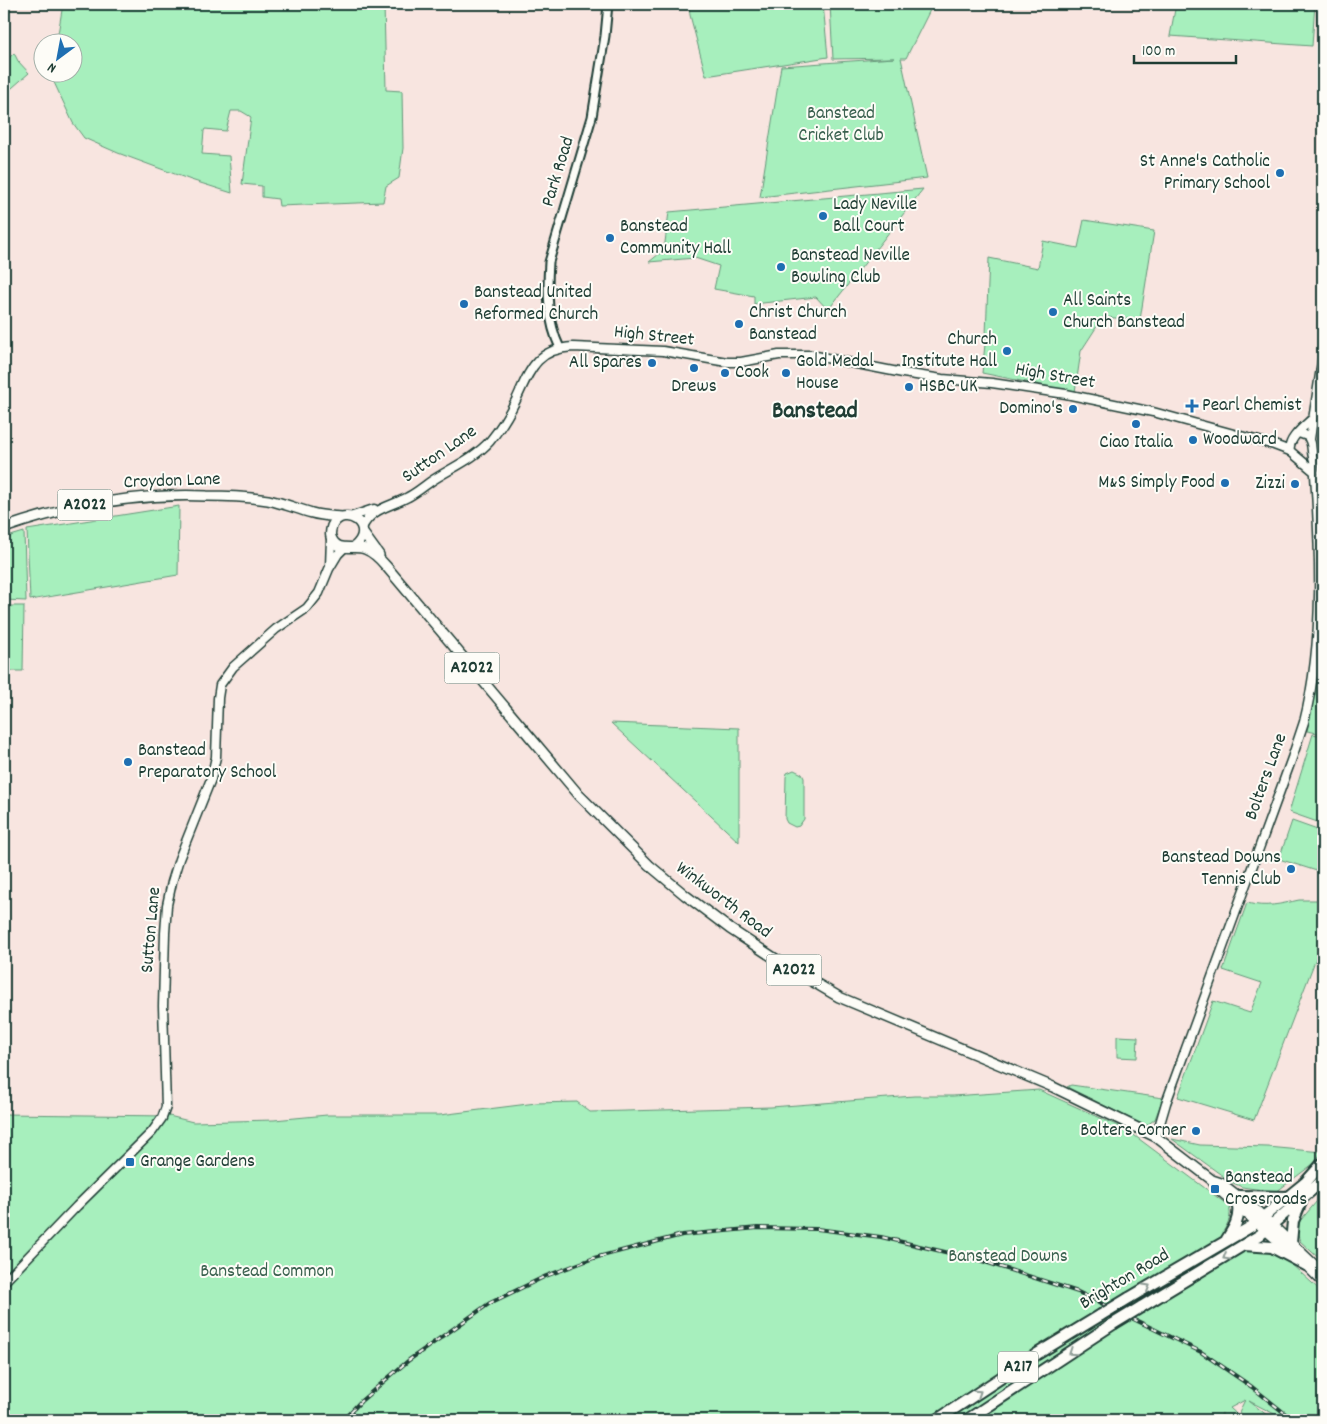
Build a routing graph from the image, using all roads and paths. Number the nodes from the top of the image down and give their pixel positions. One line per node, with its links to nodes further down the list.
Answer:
1 (608, 4): 4 (street, Park Road)
2 (1322, 4): 3 (main road)
3 (1323, 80)
4 (560, 348): 10 (main road, High Street); 15 (main road, Sutton Lane)
5 (1323, 355): 6 (main road)
6 (1313, 418): 7 (main road); 8 (main road)
7 (1299, 433): 8 (main road); 9 (main road)
8 (1310, 439): 12 (main road)
9 (1291, 440): 10 (main road); 11 (main road)
10 (1274, 445): 11 (main road, High Street)
11 (1290, 451): 13 (main road)
12 (1311, 452): 13 (main road); 14 (main road, Bolters Lane)
13 (1298, 457): 14 (main road)
14 (1315, 472): 24 (main road, Bolters Lane)
15 (382, 508): 17 (main road, Sutton Lane); 19 (main road, Sutton Lane)
16 (312, 513): 17 (main road, Croydon Lane / A2022); 18 (main road, Croydon Lane / A2022); 20 (main road, Croydon Lane / A2022)
17 (346, 517): 19 (main road); 20 (main road)
18 (4, 528)
19 (362, 530): 21 (main road); 22 (main road, Winkworth Road / A2022)
20 (331, 534): 21 (main road); 23 (main road)
21 (349, 548): 22 (main road, Winkworth Road / A2022); 23 (main road)
22 (386, 566): 24 (main road, Winkworth Road / A2022)
23 (329, 570): 37 (main road, Sutton Lane)
24 (1156, 1137): 29 (main road, Winkworth Road / A2022)
25 (1323, 1163): 27 (highway, Brighton Road / A217)
26 (1323, 1180): 28 (highway, Brighton Road / A217)
27 (1290, 1197): 29 (highway); 30 (highway, Brighton Road / A217)
28 (1302, 1199): 31 (highway, Brighton Road / A217); 33 (highway)
29 (1238, 1201): 30 (main road, A2022); 32 (highway)
30 (1260, 1220): 31 (main road, A2022); 32 (highway, Brighton Road / A217)
31 (1270, 1228): 33 (main road, A2022); 34 (highway, Brighton Road / A217); 35 (main road, A2022)
32 (1225, 1242): 39 (highway, Brighton Road / A217, one-way to 32, bridge)
33 (1291, 1243): 36 (main road, A2022)
34 (1244, 1245): 35 (highway); 40 (highway, Brighton Road / A217, one-way to 40, bridge)
35 (1306, 1265): 38 (main road, A2022)
36 (1323, 1273)
37 (4, 1282)
38 (1323, 1282)
39 (937, 1420)
40 (967, 1420)

